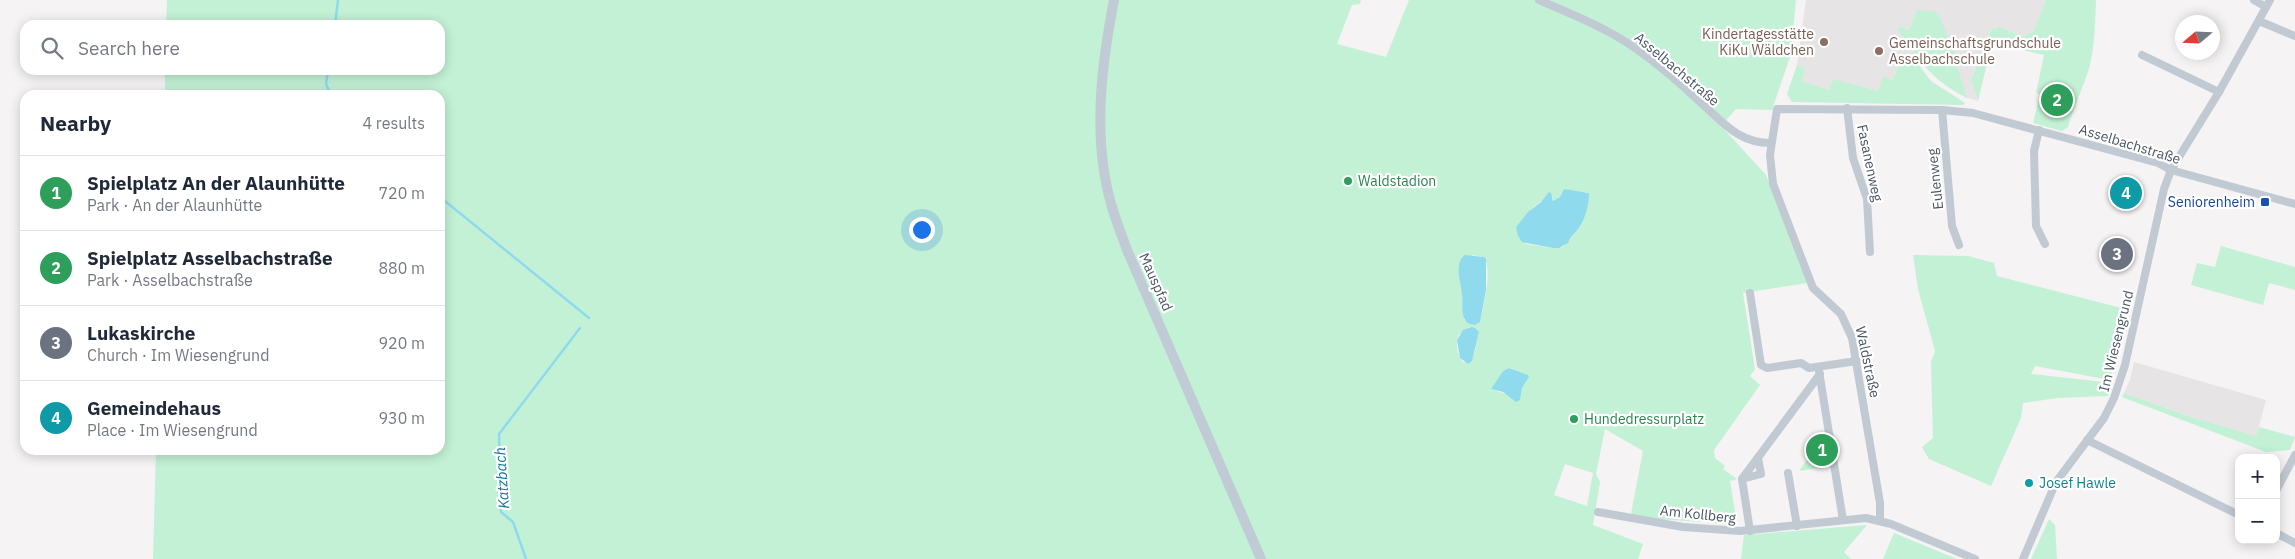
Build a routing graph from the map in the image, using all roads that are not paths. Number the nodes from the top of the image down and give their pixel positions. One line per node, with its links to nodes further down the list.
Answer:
1 (1114, 0): 36 (street, Mauspfad)
2 (1538, 0): 13 (street, Asselbachstraße)
3 (2254, 0): 4 (street)
4 (2268, 3): 5 (street, Im Wiesengrund)
5 (2259, 21): 6 (street); 8 (street, Im Wiesengrund)
6 (2295, 36)
7 (2142, 55): 8 (street)
8 (2219, 92): 14 (street, Im Wiesengrund)
9 (1847, 108): 10 (street, Asselbachstraße); 11 (street, Asselbachstraße); 18 (street, Fasanenweg)
10 (1777, 109): 13 (street, Waldstraße)
11 (1942, 110): 12 (street, Asselbachstraße); 17 (street, Eulenweg)
12 (2039, 130): 14 (street, Asselbachstraße); 16 (street)
13 (1771, 143): 20 (street, Waldstraße)
14 (2171, 170): 15 (street, Asselbachstraße); 22 (street, Im Wiesengrund)
15 (2295, 204)
16 (2045, 244)
17 (1959, 245)
18 (1870, 252)
19 (1750, 293): 21 (street)
20 (1857, 360): 21 (street); 31 (street, Waldstraße)
21 (1819, 370): 24 (street); 30 (street)
22 (2087, 440): 29 (street); 38 (street, Im Wiesengrund)
23 (2295, 455): 27 (street)
24 (1758, 458): 26 (street); 26 (street)
25 (1788, 473): 32 (street)
26 (1742, 479): 33 (street)
27 (2280, 483)
28 (1598, 512): 33 (street, Am Kollberg)
29 (2235, 513)
30 (1843, 520): 31 (street, Am Kollberg); 32 (street, Am Kollberg)
31 (1880, 521): 37 (street)
32 (1797, 526): 33 (street, Am Kollberg)
33 (1750, 531)
34 (2280, 535): 35 (street)
35 (2295, 543)
36 (1261, 559)
37 (1975, 559)
38 (2023, 559)

